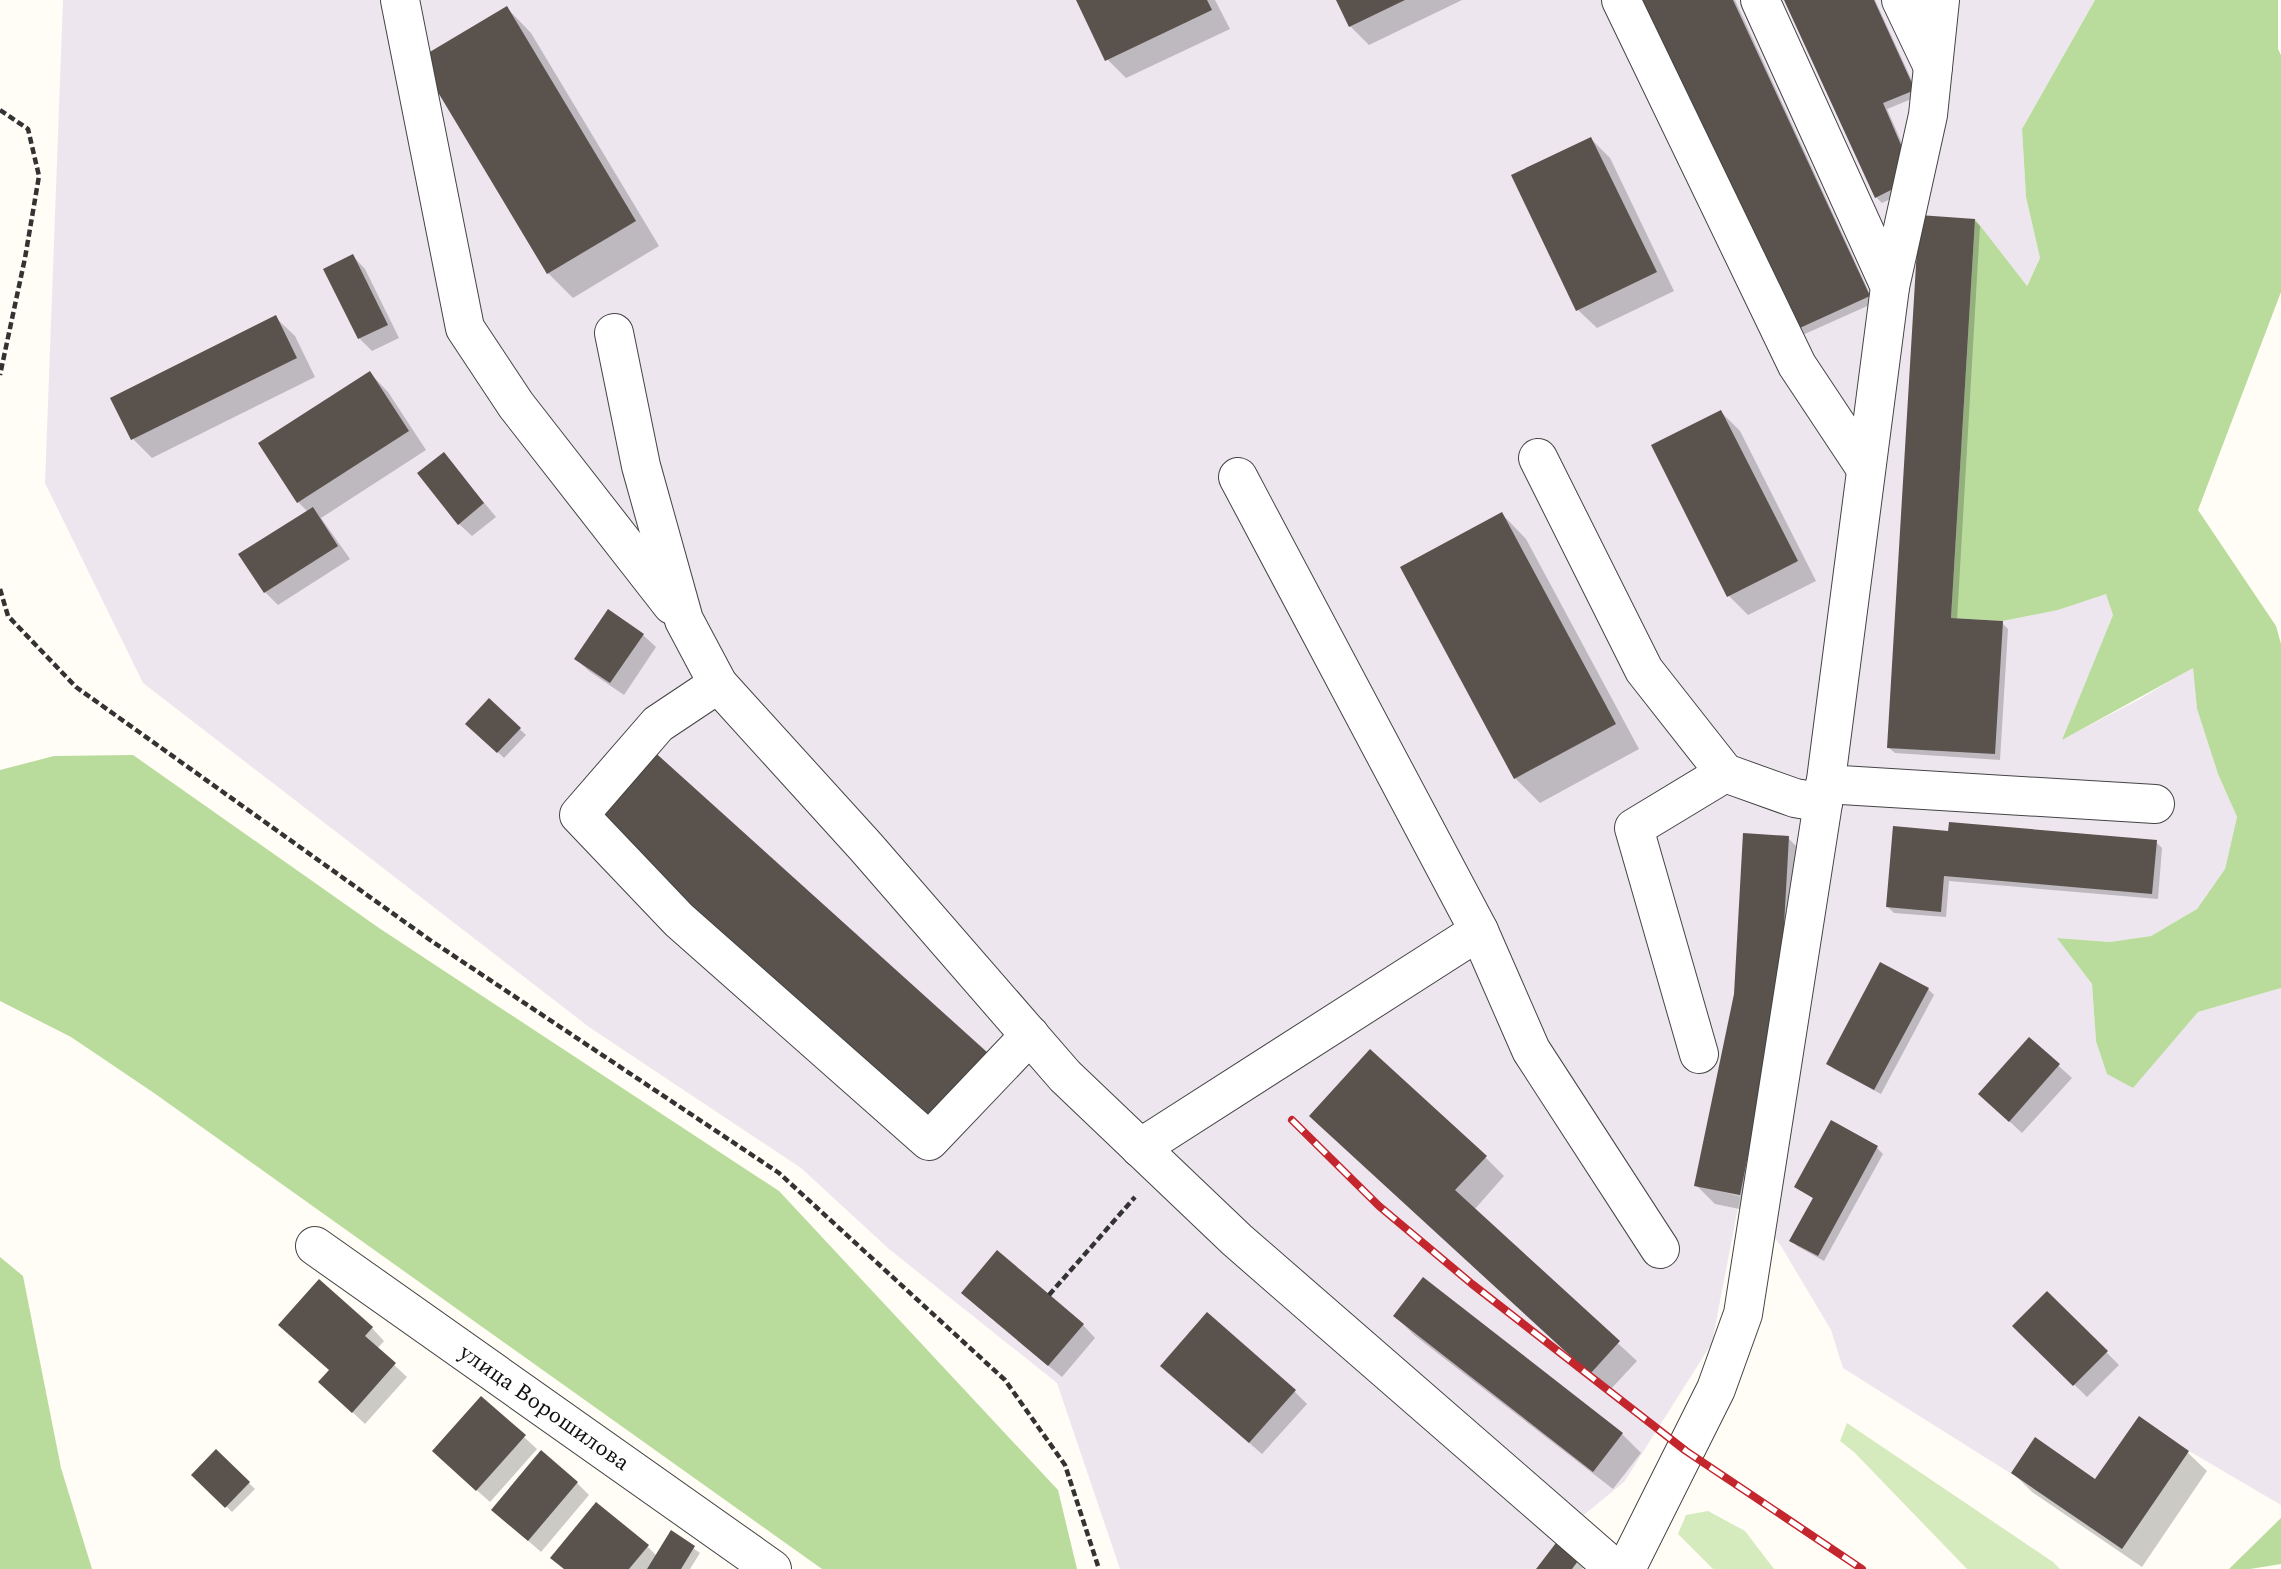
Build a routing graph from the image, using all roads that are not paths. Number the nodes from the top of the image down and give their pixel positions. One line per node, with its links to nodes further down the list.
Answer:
1 (400, 0): 12 (street)
2 (1621, 0): 10 (street)
3 (1760, 0): 7 (street)
4 (1901, 0): 6 (street)
5 (1940, 0): 6 (street)
6 (1933, 66): 7 (street)
7 (1891, 287): 10 (street)
8 (614, 333): 12 (street)
9 (1538, 458): 14 (street)
10 (1866, 469): 15 (street)
11 (1238, 477): 17 (street)
12 (684, 620): 13 (street)
13 (718, 684): 18 (street); 18 (street)
14 (1725, 772): 15 (street); 19 (street)
15 (1824, 794): 16 (street); 25 (street)
16 (2155, 804)
17 (1479, 931): 20 (street); 22 (street)
18 (1030, 1035): 20 (street)
19 (1699, 1054)
20 (1151, 1158): 24 (street)
21 (315, 1246): 23 (street, улица Ворошилова)
22 (1660, 1249)
23 (772, 1569)
24 (1615, 1569)
25 (1626, 1569)

